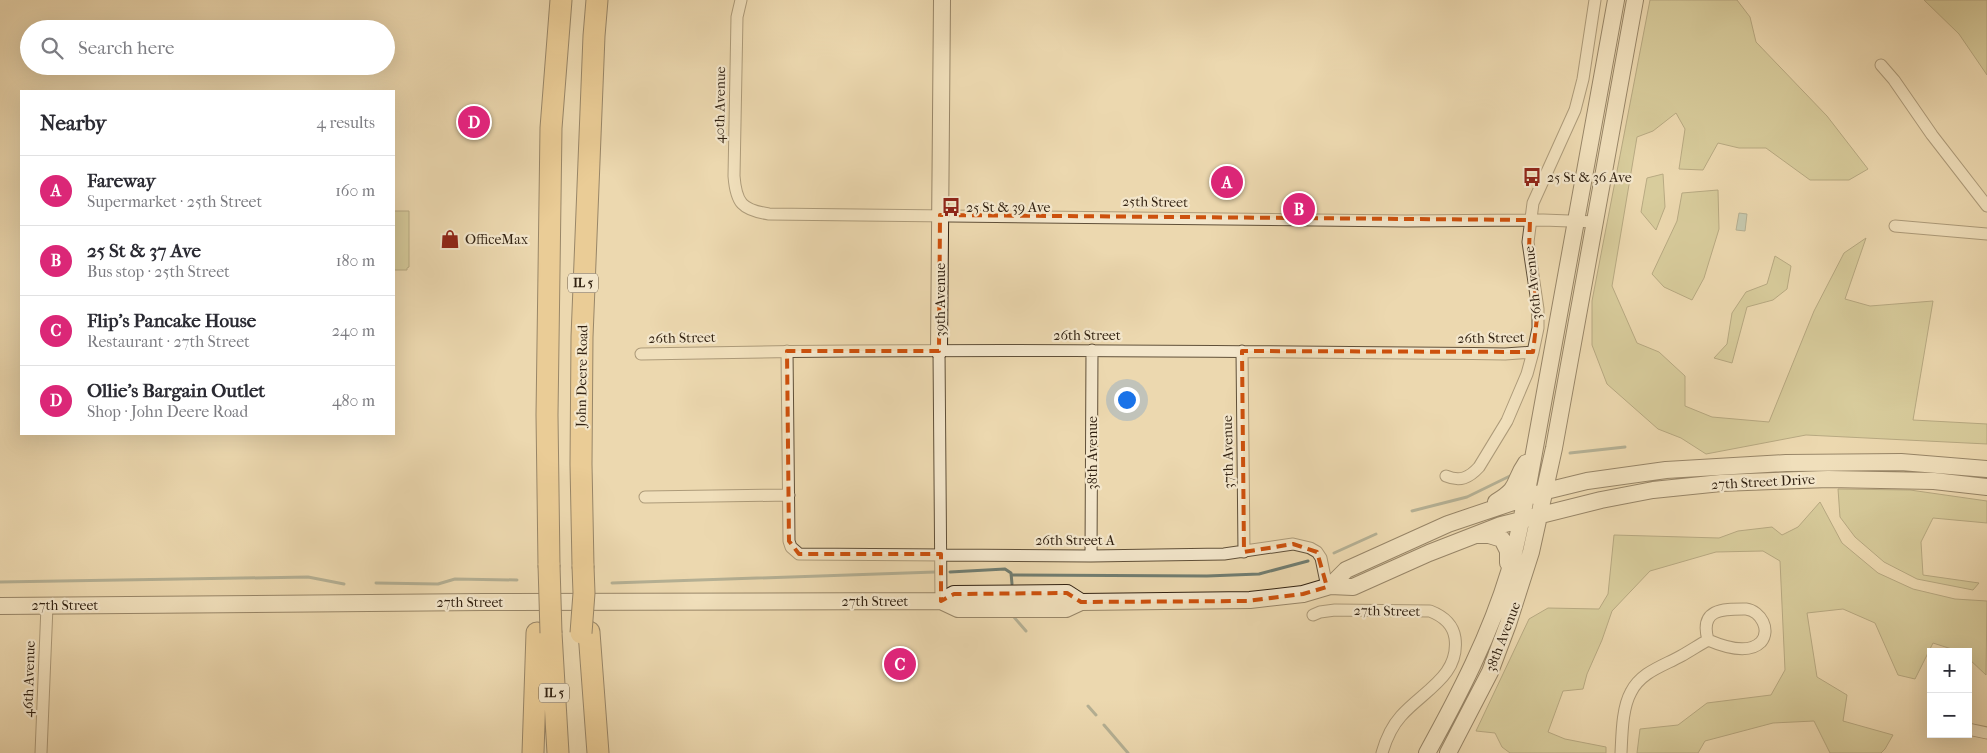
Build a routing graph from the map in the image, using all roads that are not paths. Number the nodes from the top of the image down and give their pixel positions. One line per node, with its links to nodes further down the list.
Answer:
1 (561, 0): 48 (highway, IL 5, bridge)
2 (597, 0): 49 (highway, John Deere Road / IL 5, bridge)
3 (741, 0): 10 (street, 40th Avenue)
4 (942, 0): 11 (main road, 39th Avenue)
5 (1595, 0): 12 (street, 36th Avenue)
6 (1616, 0): 13 (main road, 36th Avenue)
7 (1636, 0): 14 (main road)
8 (1881, 66): 9 (street)
9 (1987, 206)
10 (745, 208): 11 (street, 25th Street)
11 (940, 215): 12 (street, 25th Street); 19 (main road, 39th Avenue)
12 (1530, 220): 13 (street, 25th Street); 21 (street, 36th Avenue)
13 (1576, 221): 14 (street, 25th Street); 24 (main road, 36th Avenue)
14 (1596, 222): 23 (main road)
15 (1894, 226): 16 (street)
16 (1987, 234)
17 (1092, 350): 19 (street, 26th Street); 20 (street, 26th Street); 41 (street, 38th Avenue)
18 (787, 351): 19 (street, 26th Street); 22 (street, 26th Street); 30 (street)
19 (939, 351): 40 (street, 39th Avenue)
20 (1242, 351): 21 (street, 26th Street); 38 (street, 37th Avenue)
21 (1533, 352): 26 (street, 36th Avenue)
22 (641, 354)
23 (1554, 448): 27 (main road); 29 (main road)
24 (1534, 451): 32 (main road, 36th Avenue); 34 (main road)
25 (1987, 469): 27 (main road, 27th Street Drive)
26 (1446, 476)
27 (1587, 481): 29 (main road, 27th Street Drive)
28 (1987, 487): 33 (main road, 27th Street Drive)
29 (1546, 491): 32 (main road, 27th Street); 35 (main road)
30 (789, 496): 31 (street); 40 (street, 26th Street A)
31 (645, 497)
32 (1526, 497): 34 (main road, 27th Street); 36 (main road, 36th Avenue)
33 (1572, 507): 35 (main road, 27th Street Drive); 39 (main road)
34 (1481, 511): 43 (main road, 27th Street)
35 (1541, 514): 36 (main road, 27th Street); 39 (main road, 38th Avenue)
36 (1522, 519): 37 (main road, 27th Street); 42 (main road, 38th Avenue)
37 (1472, 535): 42 (main road); 43 (main road, 27th Street)
38 (1244, 552): 41 (street, 26th Street A); 43 (street, 26th Street A)
39 (1531, 552): 60 (main road, 38th Avenue)
40 (941, 554): 41 (street, 26th Street A); 44 (street, 39th Avenue)
41 (1091, 556)
42 (1508, 572): 59 (main road, 38th Avenue)
43 (1329, 587): 44 (main road, 27th Street)
44 (941, 601): 46 (main road, 27th Street)
45 (0, 606): 46 (main road, 27th Street)
46 (47, 606): 53 (street, 46th Avenue)
47 (1313, 615): 58 (street, 27th Street)
48 (544, 633): 54 (highway); 55 (highway, IL 5)
49 (585, 633): 56 (highway, John Deere Road / IL 5); 57 (highway)
50 (1708, 640): 50 (street); 61 (street)
51 (1972, 730): 52 (street)
52 (1987, 733)
53 (41, 753)
54 (532, 753)
55 (558, 753)
56 (586, 753)
57 (598, 753)
58 (1382, 753)
59 (1427, 753)
60 (1448, 753)
61 (1621, 753)

